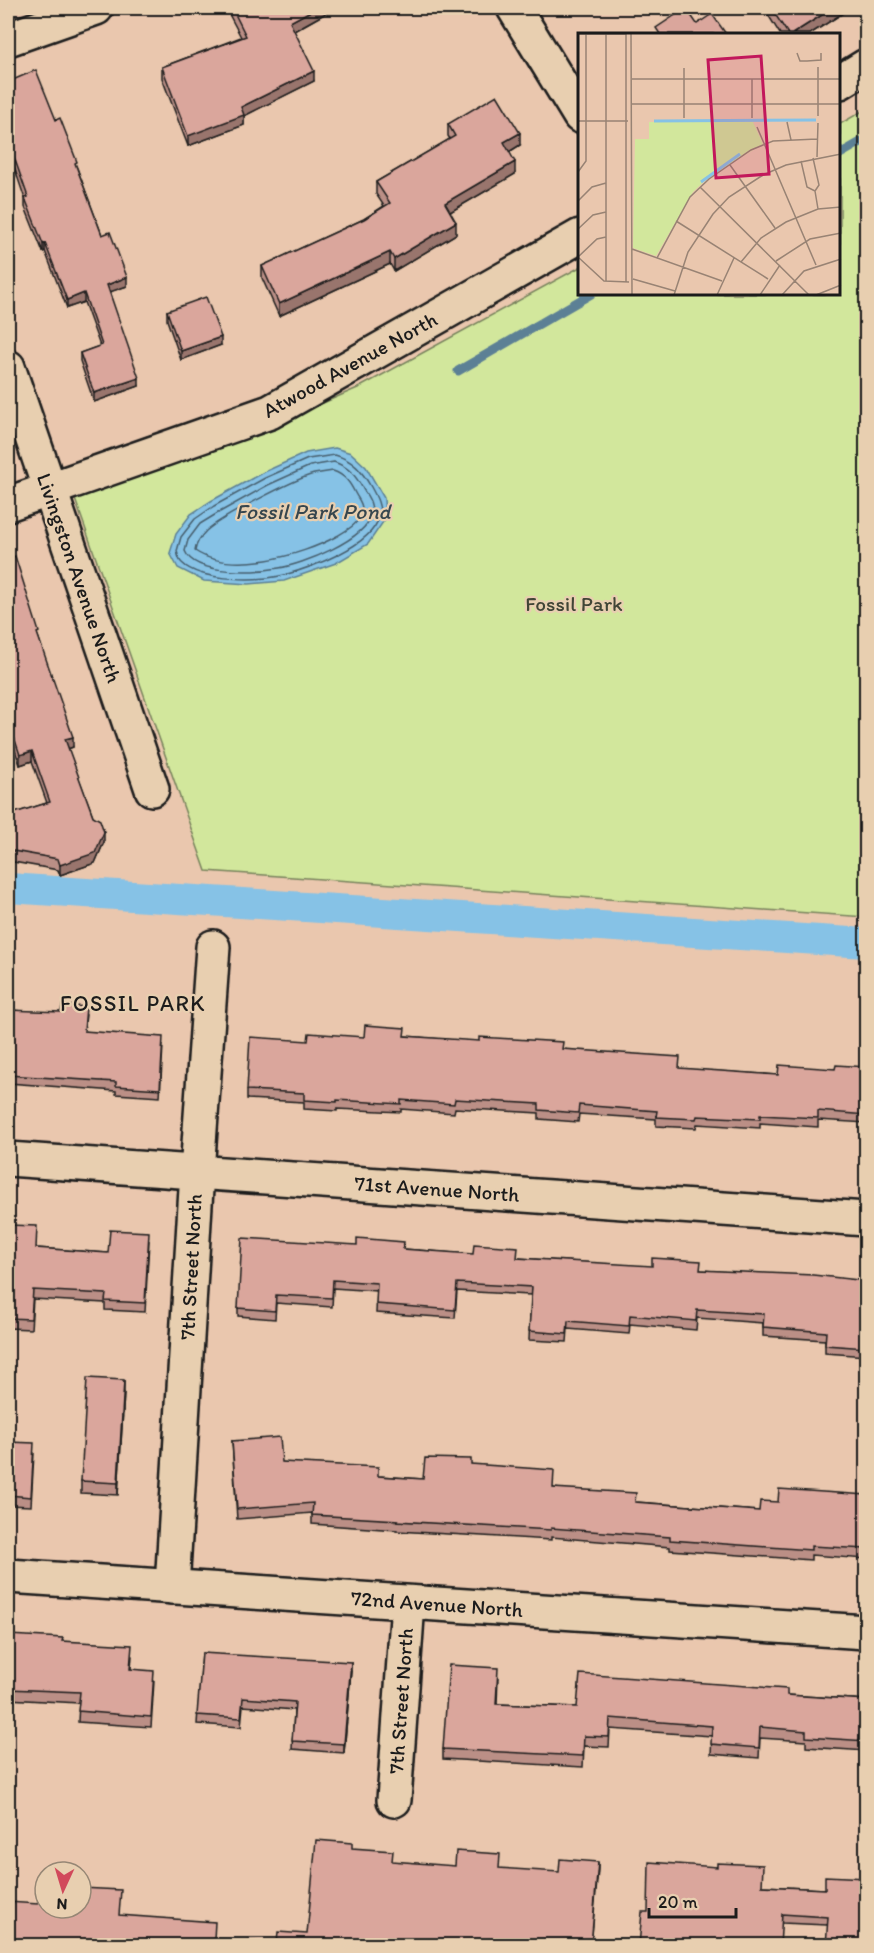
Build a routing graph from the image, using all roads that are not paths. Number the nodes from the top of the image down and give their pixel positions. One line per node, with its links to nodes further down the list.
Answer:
1 (96, 8): 3 (street)
2 (514, 8): 6 (street)
3 (8, 39)
4 (867, 66): 5 (street)
5 (841, 81)
6 (578, 113)
7 (578, 237): 9 (street, Atwood Avenue North)
8 (8, 367): 9 (street, Livingston Avenue North)
9 (48, 490): 10 (street, Atwood Avenue North); 11 (street, Livingston Avenue North)
10 (8, 504)
11 (152, 789)
12 (213, 947): 14 (street, 7th Street North)
13 (8, 1159): 14 (street, 71st Avenue North)
14 (197, 1172): 15 (street, 71st Avenue North); 17 (street, 7th Street North)
15 (867, 1219)
16 (8, 1576): 17 (street, 72nd Avenue North)
17 (172, 1587): 18 (street, 72nd Avenue North)
18 (408, 1602): 19 (street, 72nd Avenue North); 20 (street, 7th Street North)
19 (867, 1632)
20 (394, 1800)

